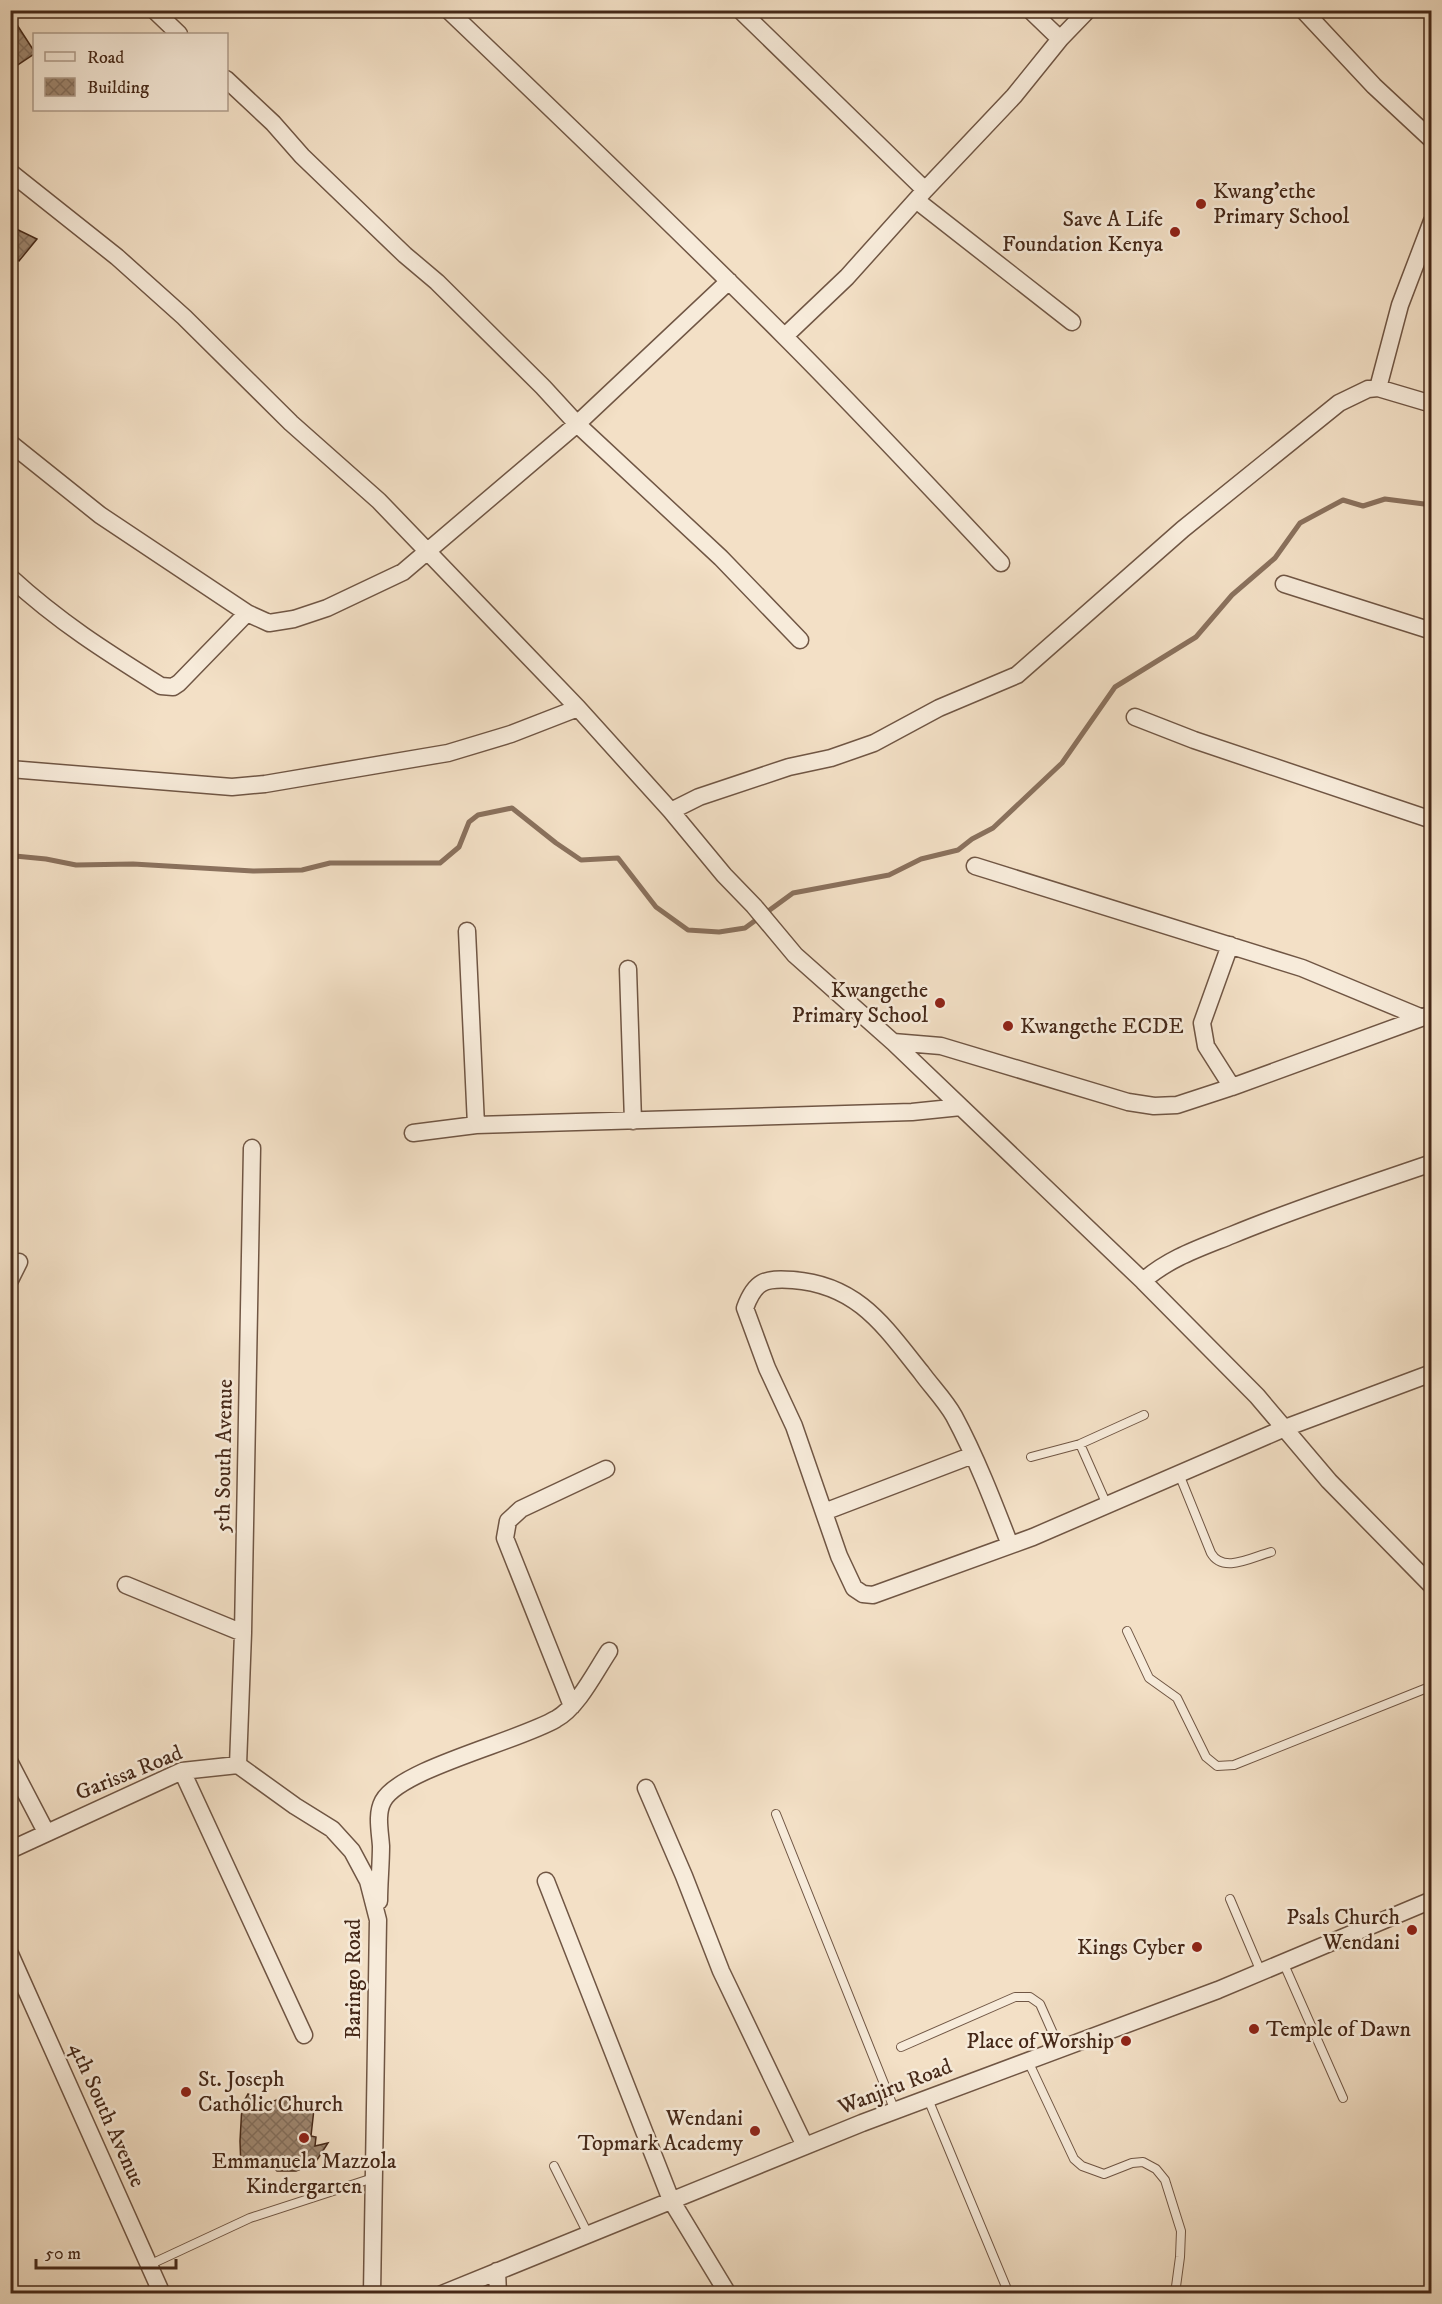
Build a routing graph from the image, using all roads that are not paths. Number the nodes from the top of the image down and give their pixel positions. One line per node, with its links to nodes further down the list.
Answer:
1 (154, 10): 7 (street)
2 (448, 10): 14 (street)
3 (740, 10): 12 (street)
4 (1030, 10): 8 (street)
5 (1088, 10): 8 (street)
6 (1303, 10): 10 (street)
7 (178, 33)
8 (1060, 39): 12 (street)
9 (228, 81): 19 (street)
10 (1431, 140)
11 (10, 172): 21 (street)
12 (921, 195): 15 (street); 16 (street)
13 (1431, 221): 17 (street)
14 (729, 281): 16 (street); 19 (street)
15 (1072, 322)
16 (785, 336): 22 (street)
17 (1378, 388): 18 (street); 31 (street)
18 (1431, 404)
19 (577, 424): 21 (street); 27 (street)
20 (10, 443): 25 (street)
21 (429, 551): 25 (street); 28 (street)
22 (1000, 563)
23 (10, 577): 25 (street)
24 (1284, 584): 26 (street)
25 (247, 613)
26 (1431, 631)
27 (800, 640)
28 (578, 708): 30 (street); 31 (street)
29 (1135, 717): 32 (street)
30 (10, 769)
31 (671, 810): 38 (street)
32 (1431, 820)
33 (975, 866): 35 (street)
34 (467, 931): 42 (street)
35 (1230, 945): 37 (street); 39 (street)
36 (628, 969): 41 (street)
37 (1426, 1016): 39 (street)
38 (893, 1042): 39 (street); 40 (street)
39 (1232, 1088)
40 (961, 1107): 41 (street); 48 (street)
41 (633, 1121): 42 (street)
42 (476, 1125): 43 (street)
43 (413, 1133)
44 (252, 1148): 64 (street, 5th South Avenue)
45 (1431, 1163): 48 (street)
46 (19, 1262): 47 (street)
47 (10, 1280)
48 (1143, 1281): 51 (street)
49 (1431, 1373): 51 (street)
50 (1144, 1415): 52 (lane)
51 (1285, 1428): 56 (street); 62 (street)
52 (1080, 1444): 54 (lane); 57 (lane)
53 (973, 1455): 58 (street); 58 (street); 59 (street)
54 (1031, 1457)
55 (606, 1469): 67 (street)
56 (1179, 1474): 57 (street); 60 (lane)
57 (1107, 1505): 59 (street)
58 (824, 1512): 59 (street)
59 (1010, 1545)
60 (1271, 1552)
61 (126, 1585): 64 (street)
62 (1431, 1586)
63 (1127, 1631): 66 (lane)
64 (243, 1633): 69 (street, 5th South Avenue)
65 (609, 1651): 67 (street)
66 (1431, 1686)
67 (572, 1706): 78 (street)
68 (10, 1763): 73 (street)
69 (238, 1765): 70 (street, Garissa Road); 78 (street, Baringo Road)
70 (182, 1771): 73 (street, Garissa Road); 82 (street)
71 (646, 1788): 89 (street)
72 (776, 1814): 88 (lane)
73 (46, 1832): 74 (street, Garissa Road)
74 (10, 1850)
75 (546, 1881): 92 (street)
76 (1230, 1899): 81 (lane)
77 (1431, 1900): 80 (street, Wanjiru Road)
78 (378, 1920): 91 (street, Baringo Road)
79 (10, 1954): 94 (street, 4th South Avenue)
80 (1284, 1962): 81 (street, Wanjiru Road); 86 (lane)
81 (1261, 1972): 84 (street, Wanjiru Road)
82 (304, 2035)
83 (901, 2046): 84 (lane)
84 (1060, 2049): 85 (street, Wanjiru Road)
85 (1028, 2061): 87 (street, Wanjiru Road); 102 (lane)
86 (1343, 2098)
87 (928, 2099): 88 (street, Wanjiru Road); 101 (lane)
88 (895, 2111): 89 (street, Wanjiru Road)
89 (805, 2146): 92 (street, Wanjiru Road)
90 (554, 2166): 93 (lane)
91 (373, 2178): 94 (lane); 97 (street, Baringo Road)
92 (671, 2200): 93 (street, Wanjiru Road); 100 (street)
93 (588, 2234): 95 (street, Wanjiru Road)
94 (149, 2265): 96 (street, 4th South Avenue)
95 (497, 2271): 98 (street, Wanjiru Road); 99 (street)
96 (162, 2294)
97 (372, 2294)
98 (442, 2294)
99 (498, 2294)
100 (728, 2294)
101 (1009, 2294)
102 (1175, 2294)

